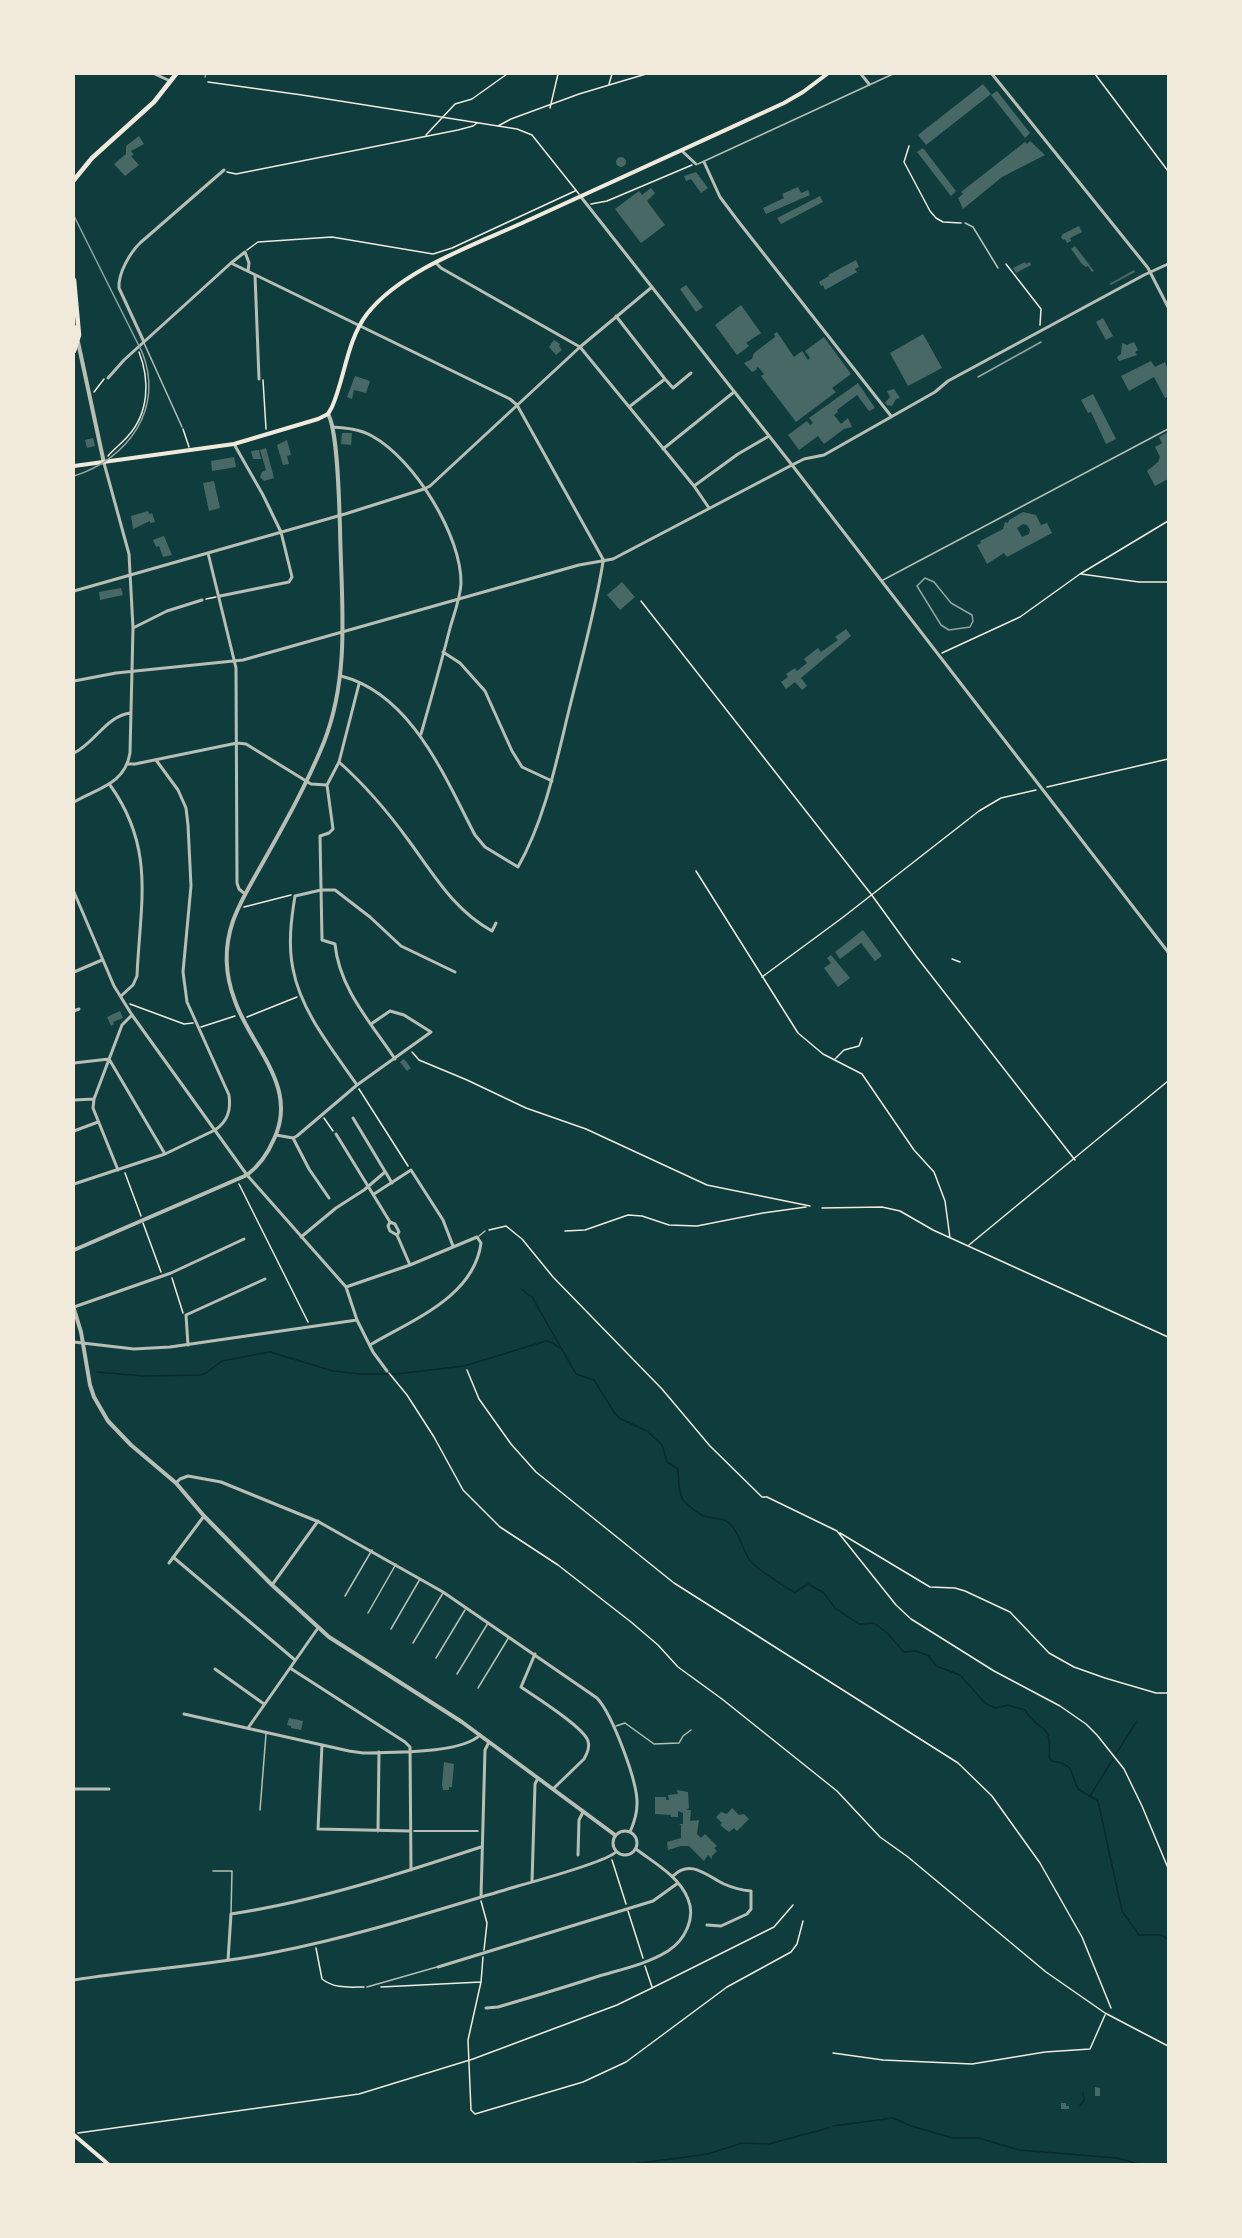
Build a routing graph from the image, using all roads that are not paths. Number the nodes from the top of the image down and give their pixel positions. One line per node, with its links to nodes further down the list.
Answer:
1 (155, 74): 7 (street)
2 (176, 74): 7 (main road)
3 (827, 74): 9 (main road)
4 (861, 74): 8 (street)
5 (893, 74): 8 (lane)
6 (992, 74): 21 (street)
7 (170, 81): 13 (main road)
8 (869, 84): 10 (lane)
9 (682, 151): 11 (street); 14 (main road)
10 (704, 162): 11 (lane); 41 (street)
11 (696, 164)
12 (224, 170): 30 (street)
13 (74, 180)
14 (581, 197): 17 (main road); 24 (street)
15 (965, 223): 19 (lane)
16 (231, 263): 20 (street); 20 (street); 30 (street)
17 (436, 263): 28 (main road); 31 (street)
18 (1168, 264): 21 (street)
19 (999, 268)
20 (248, 271): 22 (street)
21 (1151, 272): 25 (street); 41 (street)
22 (255, 275): 28 (street); 35 (street)
23 (74, 280): 29 (main road)
24 (652, 287): 26 (street); 37 (street)
25 (1168, 308)
26 (616, 316): 31 (street); 36 (street)
27 (74, 327): 29 (main road)
28 (359, 327): 38 (street); 40 (main road)
29 (78, 342): 32 (main road); 48 (street)
30 (144, 342): 34 (street); 42 (lane)
31 (580, 346): 38 (street); 39 (street)
32 (74, 351)
33 (691, 373): 36 (street)
34 (108, 378)
35 (259, 379)
36 (665, 379): 39 (street)
37 (735, 392): 45 (street); 47 (street)
38 (517, 405): 52 (street); 57 (street)
39 (630, 406): 47 (street)
40 (328, 414): 43 (street); 46 (main road)
41 (891, 417): 49 (street)
42 (182, 427)
43 (332, 427): 52 (street); 54 (street)
44 (1168, 429): 59 (lane)
45 (769, 436): 49 (street); 51 (street)
46 (234, 444): 48 (main road); 55 (street)
47 (663, 449): 51 (street)
48 (104, 463): 50 (main road); 58 (street)
49 (792, 465): 53 (street); 59 (street)
50 (74, 466)
51 (694, 486): 53 (street)
52 (424, 489): 54 (street); 62 (street)
53 (710, 508): 57 (street)
54 (339, 516): 55 (street); 65 (street)
55 (281, 532): 56 (street); 61 (street)
56 (208, 553): 58 (street); 61 (street)
57 (603, 561): 62 (street); 80 (street)
58 (130, 575): 60 (street); 64 (street)
59 (881, 580): 88 (street)
60 (74, 591)
61 (220, 596): 67 (street)
62 (458, 599): 65 (street); 66 (street)
63 (202, 600): 64 (street)
64 (134, 627): 68 (street)
65 (342, 632): 67 (street); 69 (street)
66 (444, 652): 73 (street); 80 (street)
67 (235, 662): 68 (street); 74 (street)
68 (133, 671): 70 (street); 72 (street)
69 (341, 676): 71 (street); 79 (street)
70 (74, 681)
71 (359, 684): 73 (street); 77 (street)
72 (131, 713): 75 (street); 78 (street)
73 (421, 734): 80 (street)
74 (237, 743): 76 (street); 79 (street); 86 (street)
75 (74, 753)
76 (156, 760): 78 (street); 105 (street)
77 (339, 762): 82 (street); 87 (street)
78 (128, 764): 81 (street)
79 (306, 781): 82 (street); 86 (street)
80 (552, 781)
81 (110, 785): 83 (street); 92 (street)
82 (327, 785): 84 (street)
83 (74, 802)
84 (321, 890): 91 (street); 96 (street); 100 (street)
85 (74, 892): 89 (street)
86 (245, 894): 108 (street)
87 (496, 923)
88 (1168, 952)
89 (103, 959): 90 (street); 92 (street)
90 (74, 972)
91 (455, 972)
92 (121, 996): 95 (street)
93 (79, 1009): 94 (street)
94 (74, 1011)
95 (132, 1015): 97 (street); 105 (street)
96 (371, 1024): 98 (street); 98 (street)
97 (109, 1059): 99 (street); 101 (street); 110 (street)
98 (395, 1059): 100 (street)
99 (74, 1063)
100 (357, 1085): 109 (street)
101 (94, 1099): 102 (street); 104 (street)
102 (74, 1100)
103 (352, 1118): 112 (street)
104 (98, 1122): 106 (street); 111 (street)
105 (215, 1130): 110 (street); 113 (street)
106 (74, 1131)
107 (336, 1134): 116 (street)
108 (276, 1135): 109 (street); 113 (street)
109 (293, 1138): 118 (street)
110 (165, 1154): 111 (street)
111 (118, 1170): 115 (street)
112 (385, 1172): 114 (street); 116 (street)
113 (247, 1175): 122 (street); 126 (street)
114 (392, 1183): 117 (street); 125 (street)
115 (74, 1184)
116 (368, 1186): 117 (street); 122 (street)
117 (374, 1194): 119 (street)
118 (329, 1198)
119 (390, 1222): 121 (street); 121 (street)
120 (485, 1231): 123 (lane)
121 (397, 1235): 127 (street)
122 (301, 1237): 129 (street)
123 (477, 1237): 125 (street); 135 (street)
124 (244, 1239): 130 (street)
125 (453, 1246): 127 (street)
126 (74, 1250)
127 (410, 1265): 129 (street)
128 (265, 1279): 134 (street)
129 (346, 1287): 131 (street)
130 (74, 1308): 133 (street)
131 (357, 1320): 134 (street); 135 (street)
132 (74, 1342): 133 (street)
133 (83, 1343): 134 (street); 137 (street)
134 (188, 1345)
135 (370, 1345): 136 (street)
136 (387, 1371)
137 (176, 1483): 138 (street); 139 (street)
138 (204, 1516): 141 (street); 145 (street)
139 (318, 1521): 140 (street); 145 (street)
140 (372, 1550): 143 (street); 147 (lane)
141 (173, 1557): 142 (street); 157 (street)
142 (169, 1563)
143 (396, 1564): 144 (street); 149 (lane)
144 (420, 1578): 146 (street); 152 (lane)
145 (272, 1585): 151 (street)
146 (444, 1592): 148 (street); 154 (lane)
147 (345, 1596)
148 (466, 1607): 150 (street); 156 (lane)
149 (368, 1613)
150 (489, 1622): 153 (street); 160 (lane)
151 (318, 1628): 157 (street); 168 (street)
152 (391, 1629)
153 (510, 1637): 155 (street); 161 (lane)
154 (413, 1643)
155 (535, 1654): 164 (street); 176 (street)
156 (436, 1658)
157 (295, 1660): 158 (street)
158 (290, 1668): 162 (street); 171 (street)
159 (215, 1669): 162 (street)
160 (456, 1674)
161 (478, 1688)
162 (264, 1704): 165 (street)
163 (184, 1714): 165 (street)
164 (615, 1726): 166 (lane); 181 (street)
165 (248, 1728): 167 (street)
166 (691, 1730)
167 (266, 1733): 170 (street); 177 (lane)
168 (480, 1735): 169 (street); 171 (street)
169 (489, 1742): 173 (street); 183 (street)
170 (322, 1745): 172 (street); 179 (street)
171 (410, 1751): 172 (street); 180 (street)
172 (379, 1752): 179 (street)
173 (538, 1778): 176 (street); 190 (street)
174 (74, 1789): 175 (street)
175 (110, 1789)
176 (553, 1789): 178 (street)
177 (260, 1810)
178 (583, 1812): 182 (street); 186 (street)
179 (378, 1831): 180 (street)
180 (410, 1832): 187 (street)
181 (630, 1832): 182 (street); 184 (street)
182 (615, 1835): 185 (street)
183 (481, 1847): 187 (street); 192 (street)
184 (636, 1849): 185 (street); 189 (street)
185 (616, 1852): 190 (street)
186 (578, 1855)
187 (411, 1870): 193 (street)
188 (213, 1871): 193 (lane)
189 (673, 1876): 191 (street); 194 (street)
190 (532, 1882): 192 (street)
191 (678, 1883): 196 (street); 199 (street)
192 (481, 1897): 195 (street)
193 (231, 1914): 195 (street)
194 (707, 1925)
195 (228, 1960): 197 (street)
196 (438, 1967): 198 (lane)
197 (74, 1980)
198 (367, 1987)
199 (486, 2008)
200 (74, 2135): 201 (main road)
201 (108, 2164)

